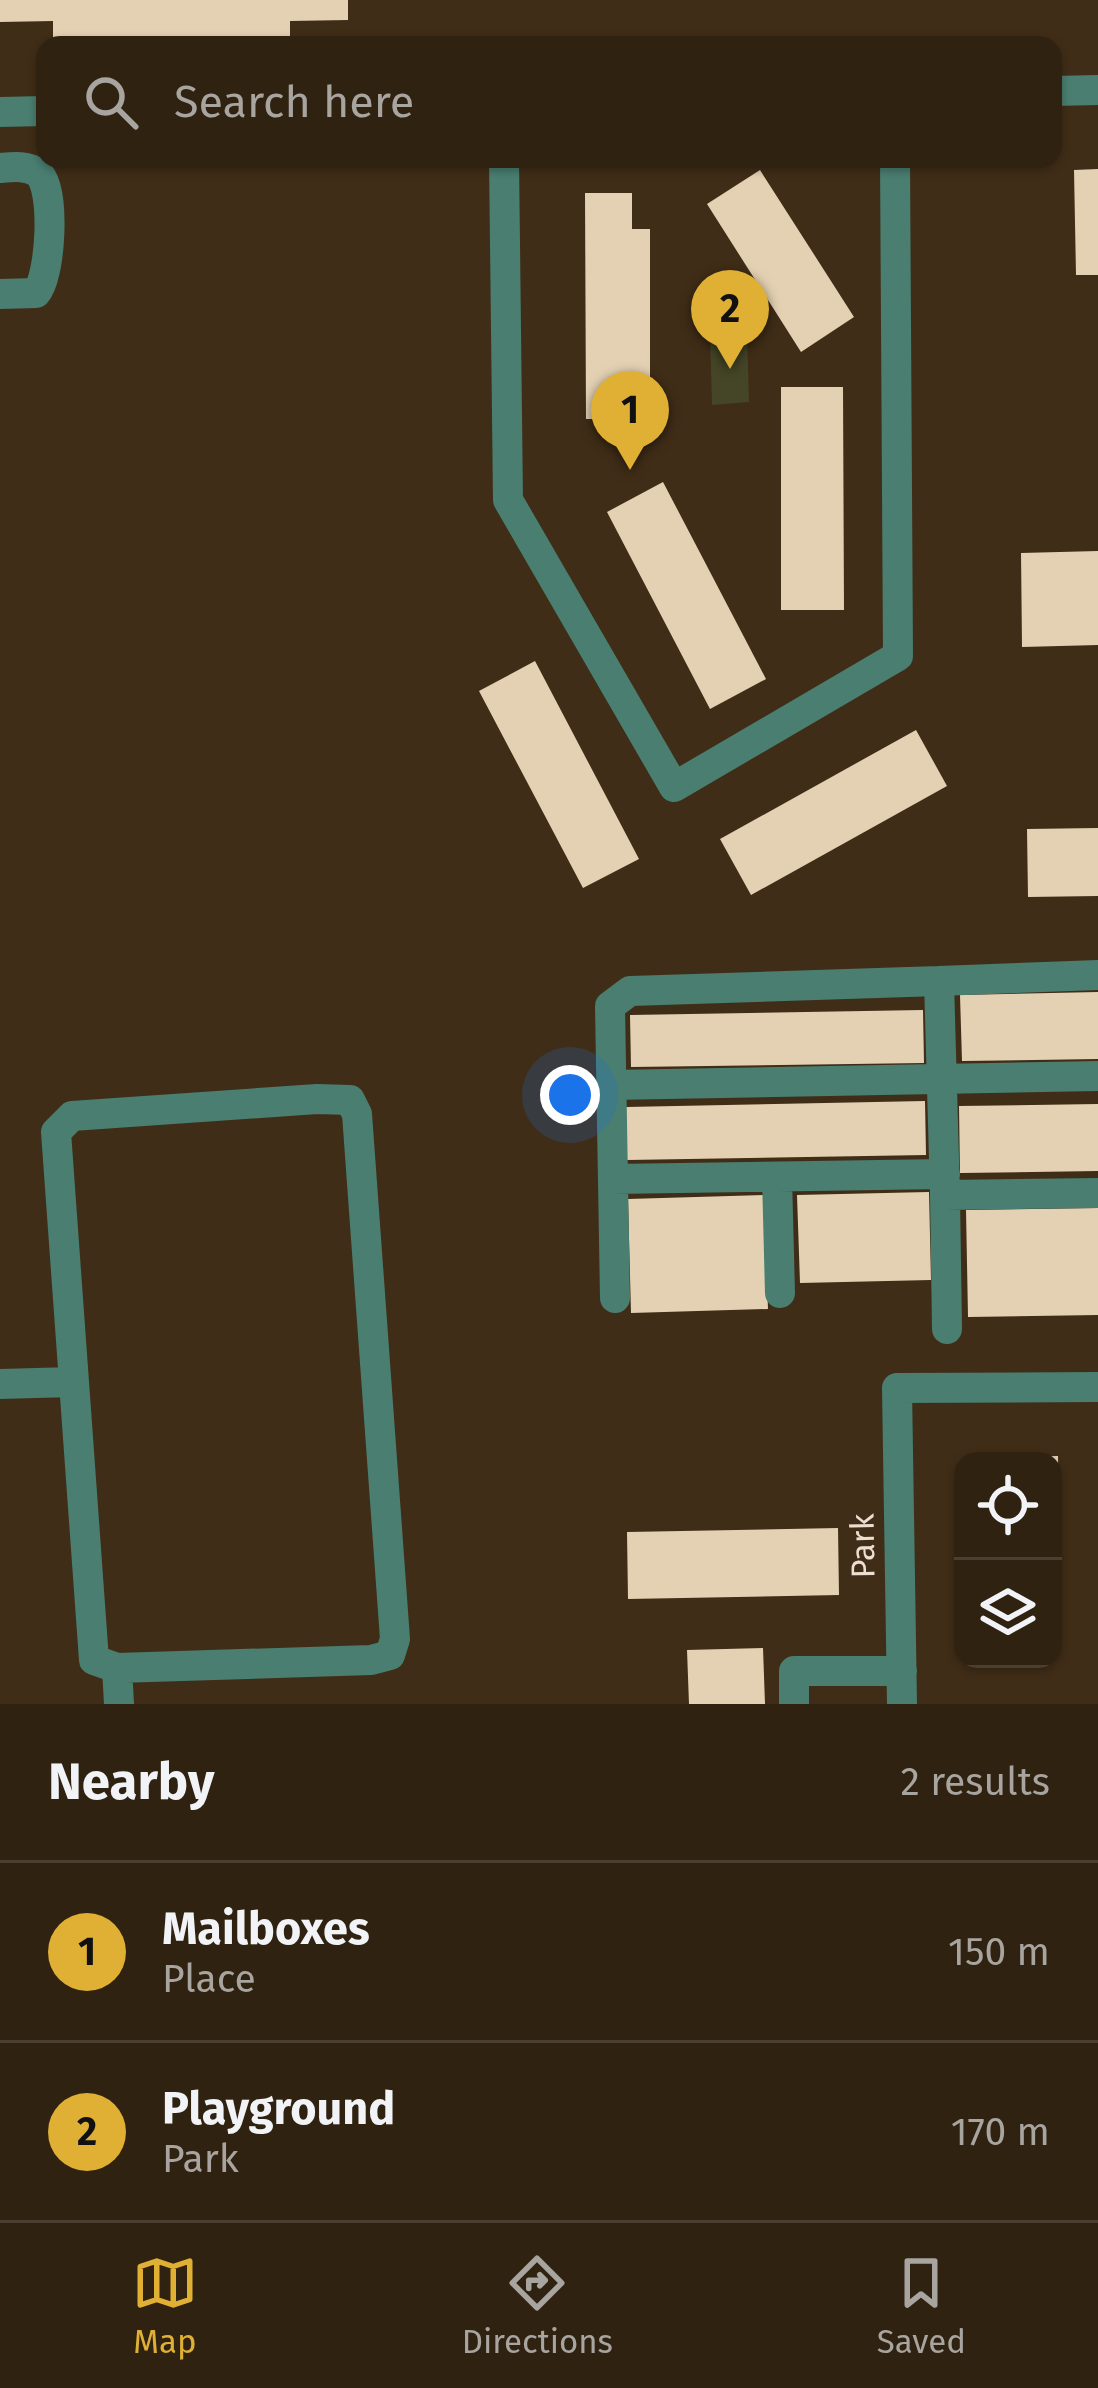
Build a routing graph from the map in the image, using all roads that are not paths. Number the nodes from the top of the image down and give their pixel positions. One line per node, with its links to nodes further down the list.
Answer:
1 (1098, 90): 2 (street)
2 (1062, 91)
3 (36, 111): 4 (street)
4 (0, 112)
5 (0, 168): 8 (street)
6 (505, 168): 7 (street)
7 (895, 168)
8 (0, 294)
9 (1098, 975): 10 (street)
10 (939, 981): 12 (street); 13 (street)
11 (1098, 1076): 12 (street)
12 (943, 1079): 13 (street); 16 (street)
13 (611, 1085): 15 (street)
14 (777, 1177): 15 (street); 16 (street); 18 (street)
15 (613, 1179): 19 (street)
16 (945, 1185): 17 (street); 20 (street)
17 (1098, 1192)
18 (780, 1293)
19 (615, 1298)
20 (946, 1329)
21 (72, 1382): 22 (street); 24 (street); 24 (street)
22 (0, 1384)
23 (1098, 1388): 25 (street, Park)
24 (116, 1669): 26 (street)
25 (902, 1671): 27 (street); 28 (street, Park)
26 (119, 1704)
27 (794, 1704)
28 (902, 1704)

